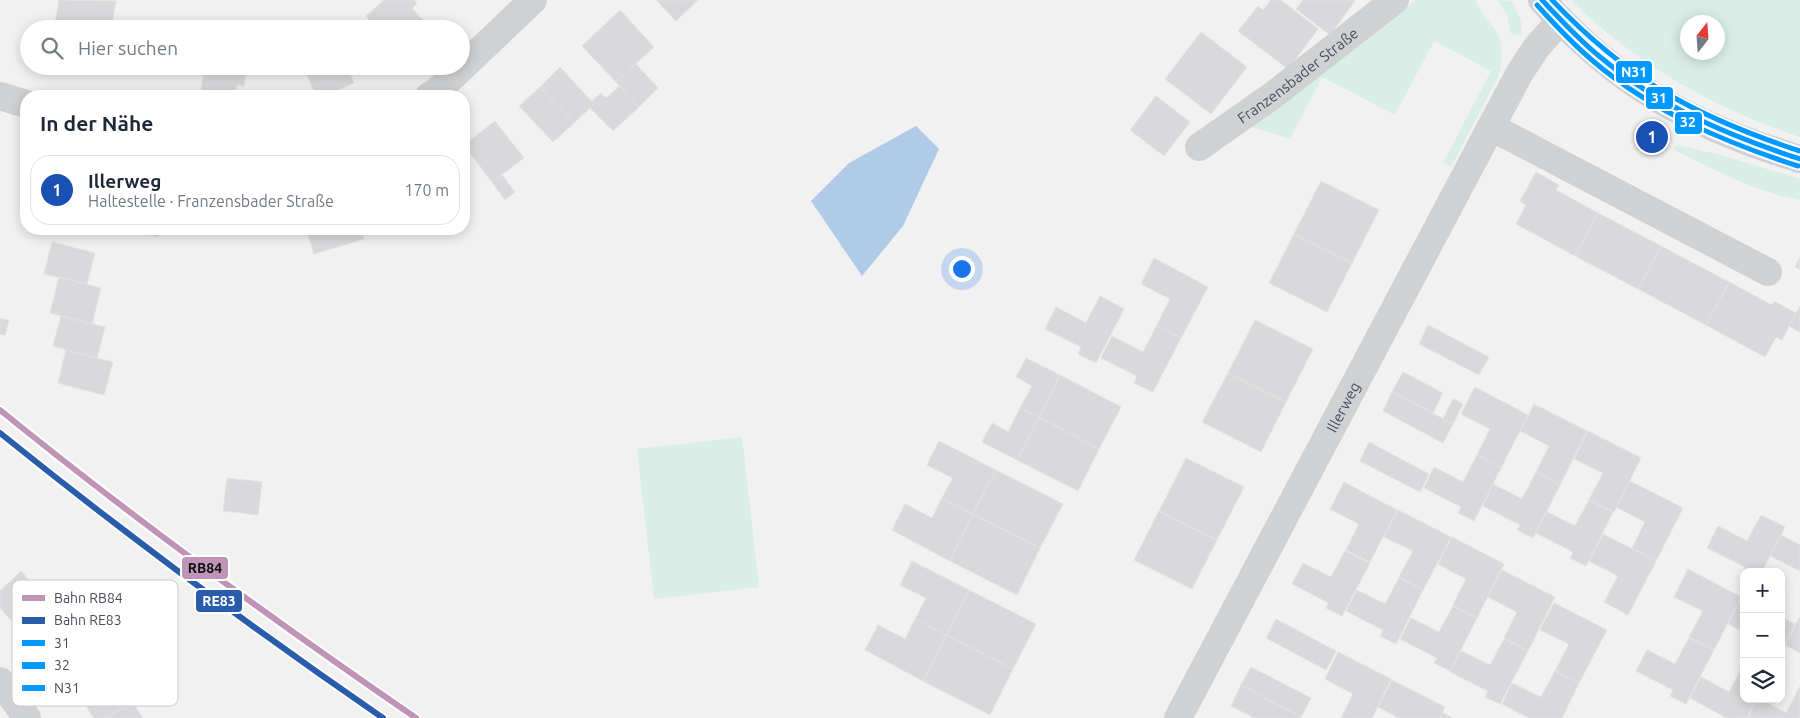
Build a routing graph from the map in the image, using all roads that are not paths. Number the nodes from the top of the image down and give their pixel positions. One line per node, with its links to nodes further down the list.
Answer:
1 (533, 0): 5 (street)
2 (1395, 0): 11 (street, Franzensbader Straße)
3 (1542, 0): 4 (street)
4 (1560, 21): 10 (street, Illerweg); 12 (street)
5 (470, 60)
6 (454, 75): 7 (street)
7 (438, 90)
8 (0, 96): 9 (street)
9 (20, 102)
10 (1491, 127): 13 (street); 18 (street, Illerweg)
11 (1199, 147)
12 (1800, 159)
13 (1768, 272)
14 (0, 681): 15 (street)
15 (12, 697)
16 (18, 706): 17 (street)
17 (27, 718)
18 (1178, 718)

